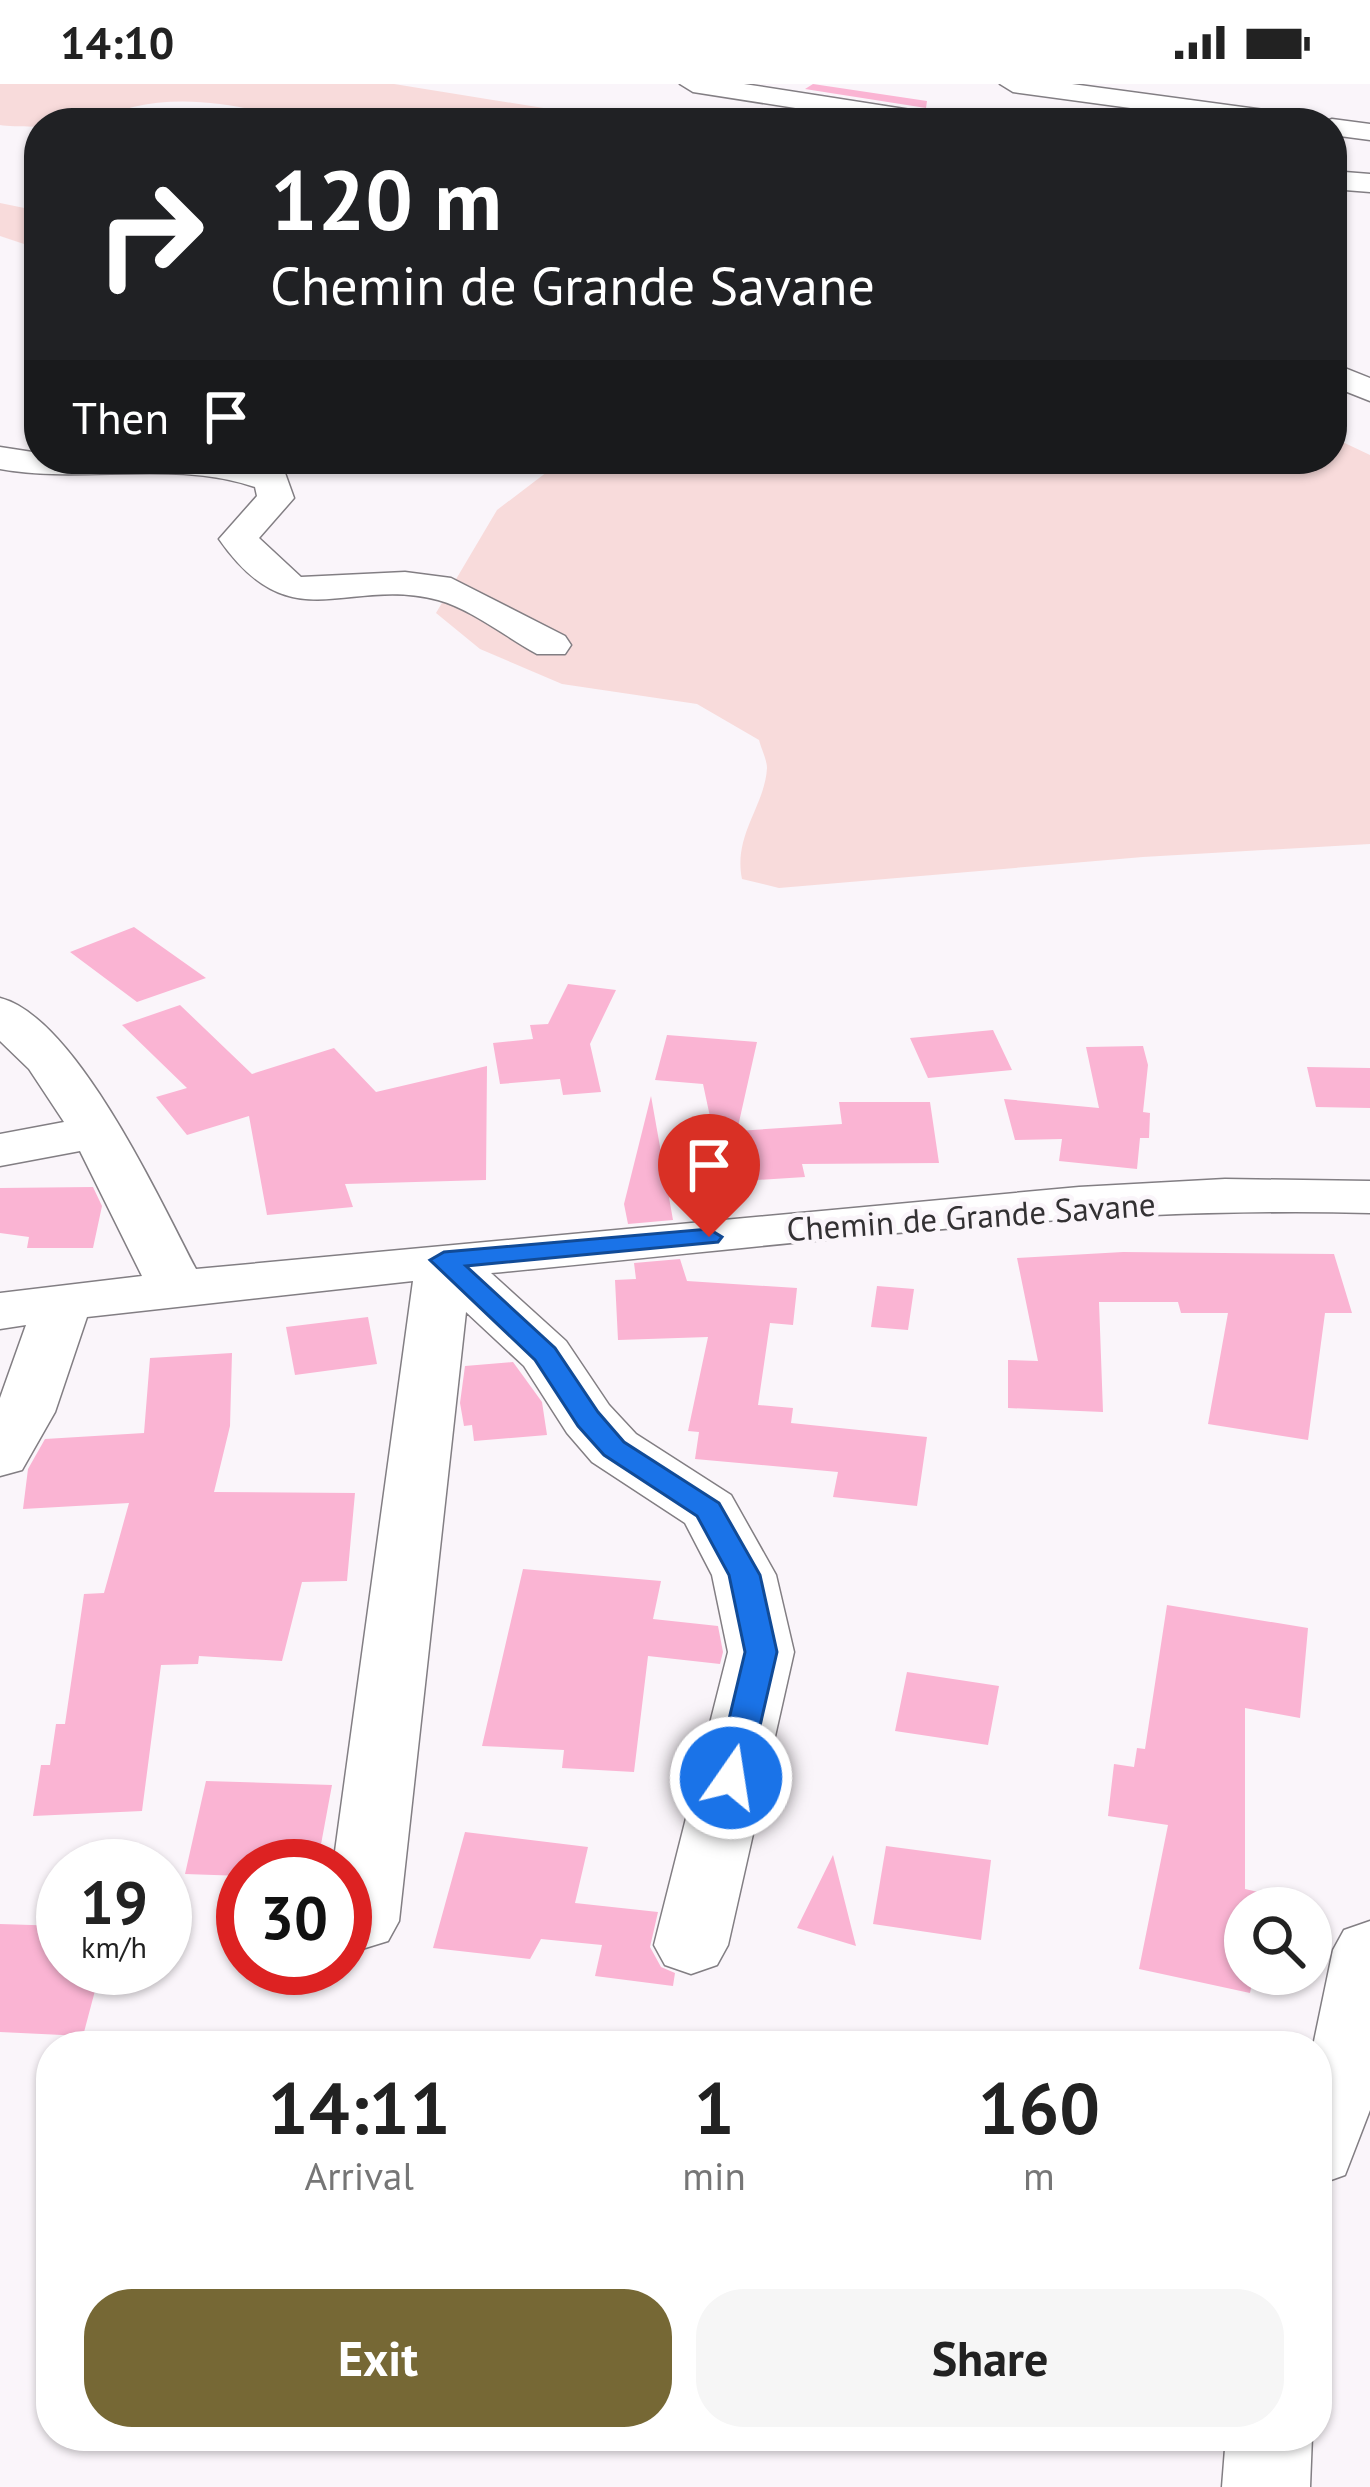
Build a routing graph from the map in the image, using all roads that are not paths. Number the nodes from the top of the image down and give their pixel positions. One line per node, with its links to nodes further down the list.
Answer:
1 (693, 84): 4 (street)
2 (908, 84): 5 (street)
3 (1013, 84): 6 (street)
4 (847, 108)
5 (871, 108)
6 (1190, 108)
7 (1347, 365): 8 (street)
8 (1370, 392)
9 (257, 474): 10 (street)
10 (551, 645)
11 (0, 1013): 12 (street)
12 (97, 1132): 13 (street); 16 (street)
13 (0, 1150)
14 (1370, 1197): 15 (street, Chemin de Grande Savane)
15 (444, 1260): 16 (street, Chemin de Grande Savane); 20 (street); 21 (street)
16 (173, 1290): 17 (street, Chemin de Grande Savane)
17 (63, 1303): 18 (street, Chemin de Grande Savane); 19 (street)
18 (0, 1311)
19 (0, 1456)
20 (372, 1840)
21 (692, 1945)
22 (1370, 1950): 23 (street)
23 (1332, 2107)
24 (1268, 2451): 25 (street)
25 (1266, 2487)

